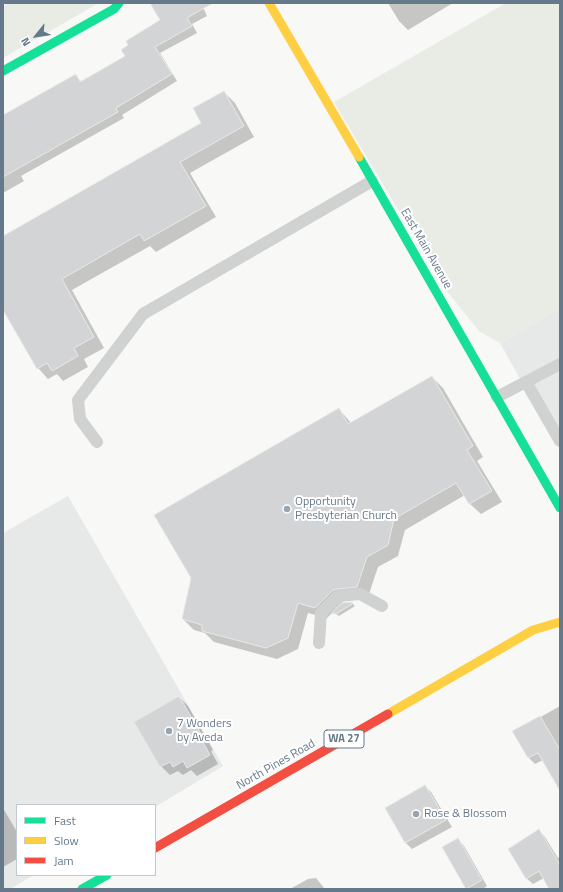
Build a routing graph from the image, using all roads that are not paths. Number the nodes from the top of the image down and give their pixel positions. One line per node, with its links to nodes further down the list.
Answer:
1 (119, 3): 3 (street)
2 (269, 3): 4 (street, East Main Avenue)
3 (3, 71)
4 (372, 181): 7 (street, East Main Avenue); 9 (lane)
5 (560, 364): 6 (lane)
6 (526, 382): 7 (lane); 8 (lane)
7 (497, 397): 10 (street, East Main Avenue)
8 (560, 441)
9 (96, 442)
10 (560, 507)
11 (382, 606): 15 (lane)
12 (549, 616): 14 (street, North Pines Road / WA 27)
13 (560, 622): 14 (street, North Pines Road / WA 27)
14 (533, 630): 16 (street, North Pines Road / WA 27)
15 (318, 643)
16 (156, 847)
17 (105, 876): 18 (street)
18 (82, 889)

